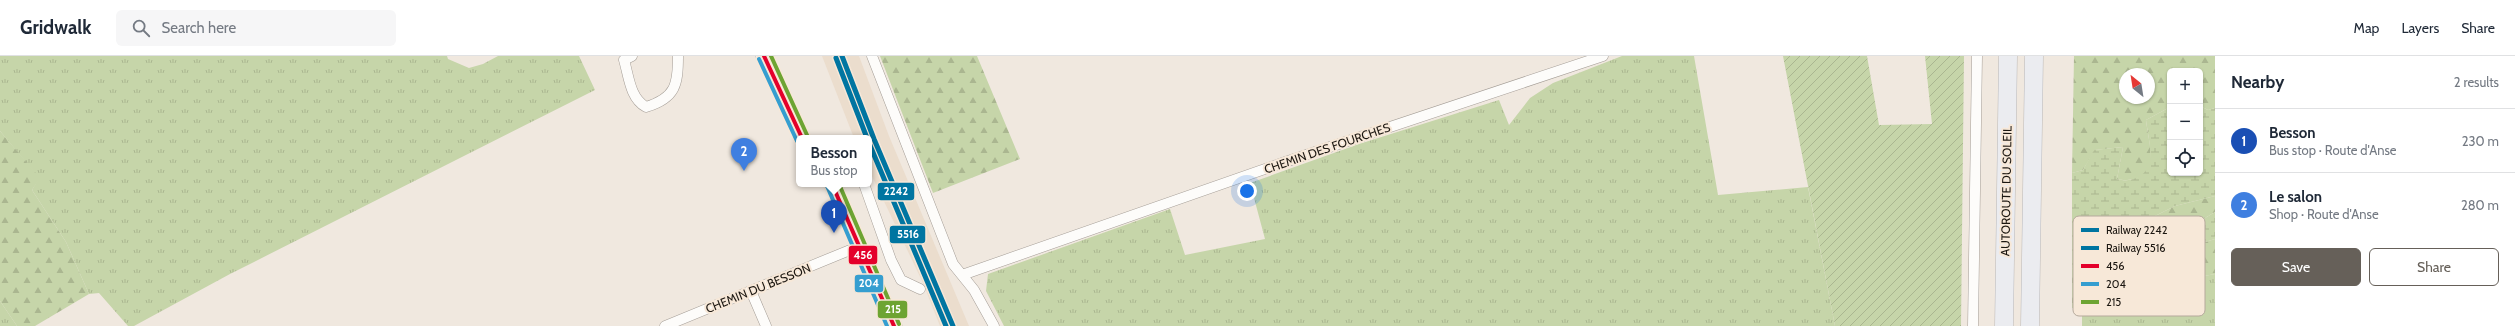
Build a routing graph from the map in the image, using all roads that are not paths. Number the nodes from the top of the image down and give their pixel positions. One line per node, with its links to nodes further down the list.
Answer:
1 (632, 56): 2 (street)
2 (678, 56)
3 (764, 56): 10 (main road)
4 (774, 56): 11 (main road)
5 (872, 56): 16 (street)
6 (1603, 56): 16 (street, CHEMIN DES FOURCHES)
7 (1977, 56): 24 (street)
8 (2008, 56): 25 (highway, AUTOROUTE DU SOLEIL)
9 (2034, 56): 26 (highway)
10 (801, 135)
11 (810, 135)
12 (822, 187): 15 (main road)
13 (833, 187): 22 (main road)
14 (865, 187): 17 (street)
15 (850, 250): 18 (street, CHEMIN DU BESSON); 21 (main road)
16 (962, 275): 23 (street)
17 (920, 289)
18 (751, 291): 19 (street, CHEMIN DU BESSON); 20 (street)
19 (665, 326)
20 (766, 326)
21 (882, 326)
22 (894, 326)
23 (994, 326)
24 (1973, 326)
25 (2004, 326)
26 (2030, 326)

